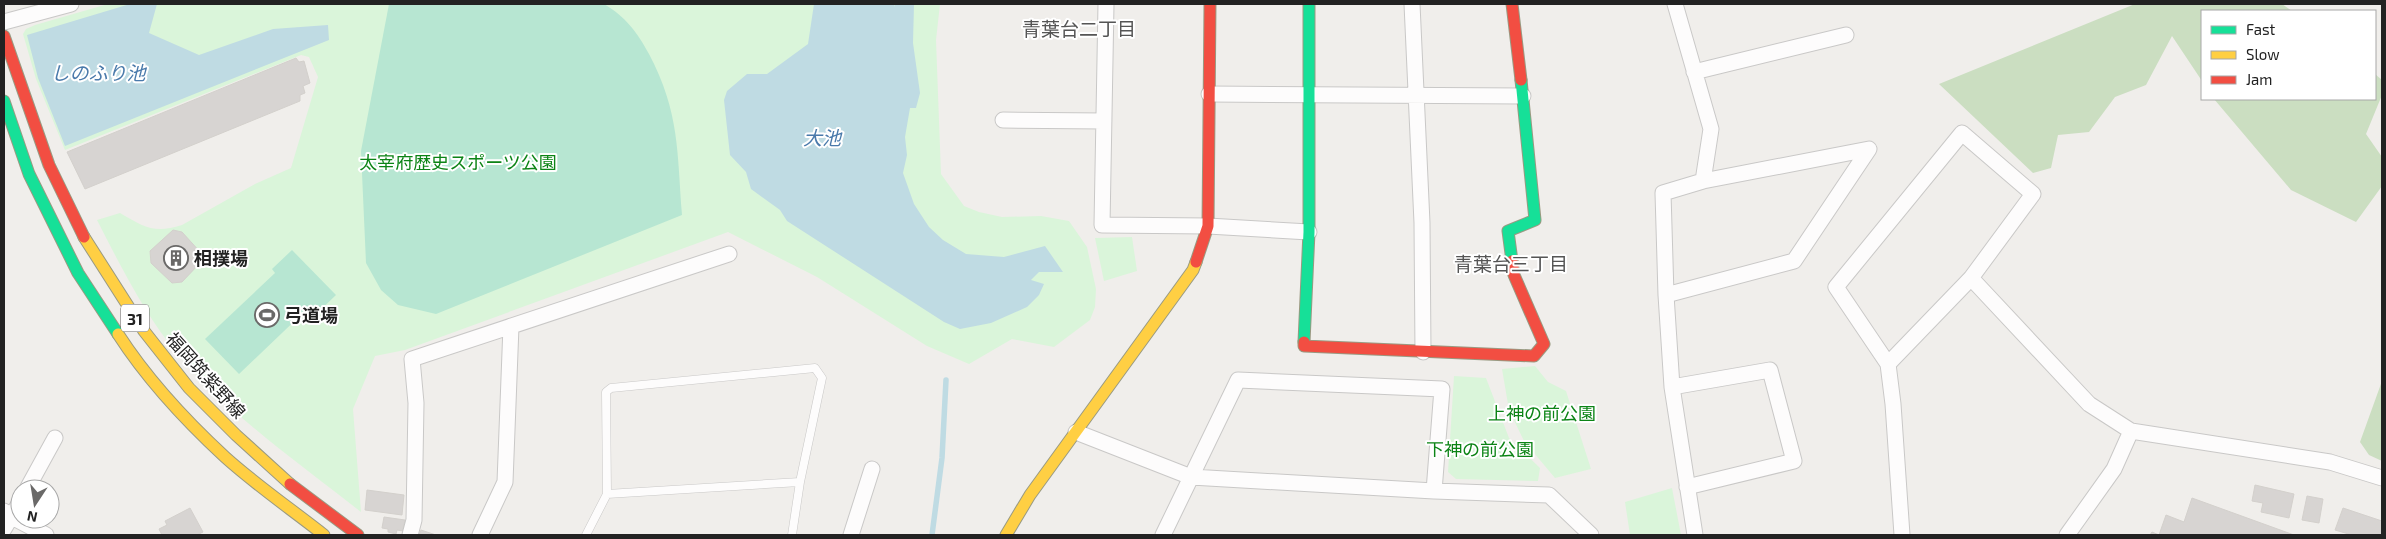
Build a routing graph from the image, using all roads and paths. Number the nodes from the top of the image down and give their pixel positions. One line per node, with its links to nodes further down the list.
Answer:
1 (71, 4): 8 (street)
2 (1106, 4): 18 (street)
3 (1210, 4): 12 (street)
4 (1309, 4): 13 (street)
5 (1412, 4): 14 (street)
6 (1512, 4): 15 (street)
7 (1675, 4): 11 (street)
8 (4, 22)
9 (1846, 35): 11 (street)
10 (4, 36): 43 (street, 福岡筑紫野線 / 31)
11 (1694, 72): 19 (street)
12 (1210, 94): 13 (street); 20 (street)
13 (1309, 95): 14 (street); 21 (street)
14 (1417, 96): 15 (street); 26 (street)
15 (1522, 96): 26 (street)
16 (4, 101): 42 (street, 31)
17 (1003, 120): 18 (street)
18 (1104, 121): 20 (street)
19 (1703, 182): 24 (street); 24 (street)
20 (1208, 226): 21 (street); 30 (street)
21 (1309, 232): 26 (street)
22 (729, 254): 25 (street)
23 (1971, 278): 27 (street); 27 (street); 29 (street)
24 (1666, 295): 28 (street)
25 (511, 326): 44 (street); 45 (street)
26 (1423, 352)
27 (1888, 364): 53 (street)
28 (1672, 387): 37 (street); 37 (street)
29 (2131, 431): 34 (street); 54 (street)
30 (1076, 432): 33 (street); 49 (street)
31 (55, 438): 35 (street)
32 (872, 469): 48 (street)
33 (1191, 477): 38 (street); 38 (street); 50 (street)
34 (2382, 478)
35 (32, 479)
36 (800, 482): 39 (lane); 39 (lane); 47 (lane)
37 (1687, 487): 52 (street)
38 (1434, 491): 51 (street)
39 (607, 494): 46 (lane)
40 (6, 519): 41 (street)
41 (46, 535)
42 (324, 535)
43 (358, 535)
44 (410, 535)
45 (480, 535)
46 (586, 535)
47 (792, 535)
48 (850, 535)
49 (1006, 535)
50 (1163, 535)
51 (1591, 535)
52 (1695, 535)
53 (1902, 535)
54 (2067, 535)

